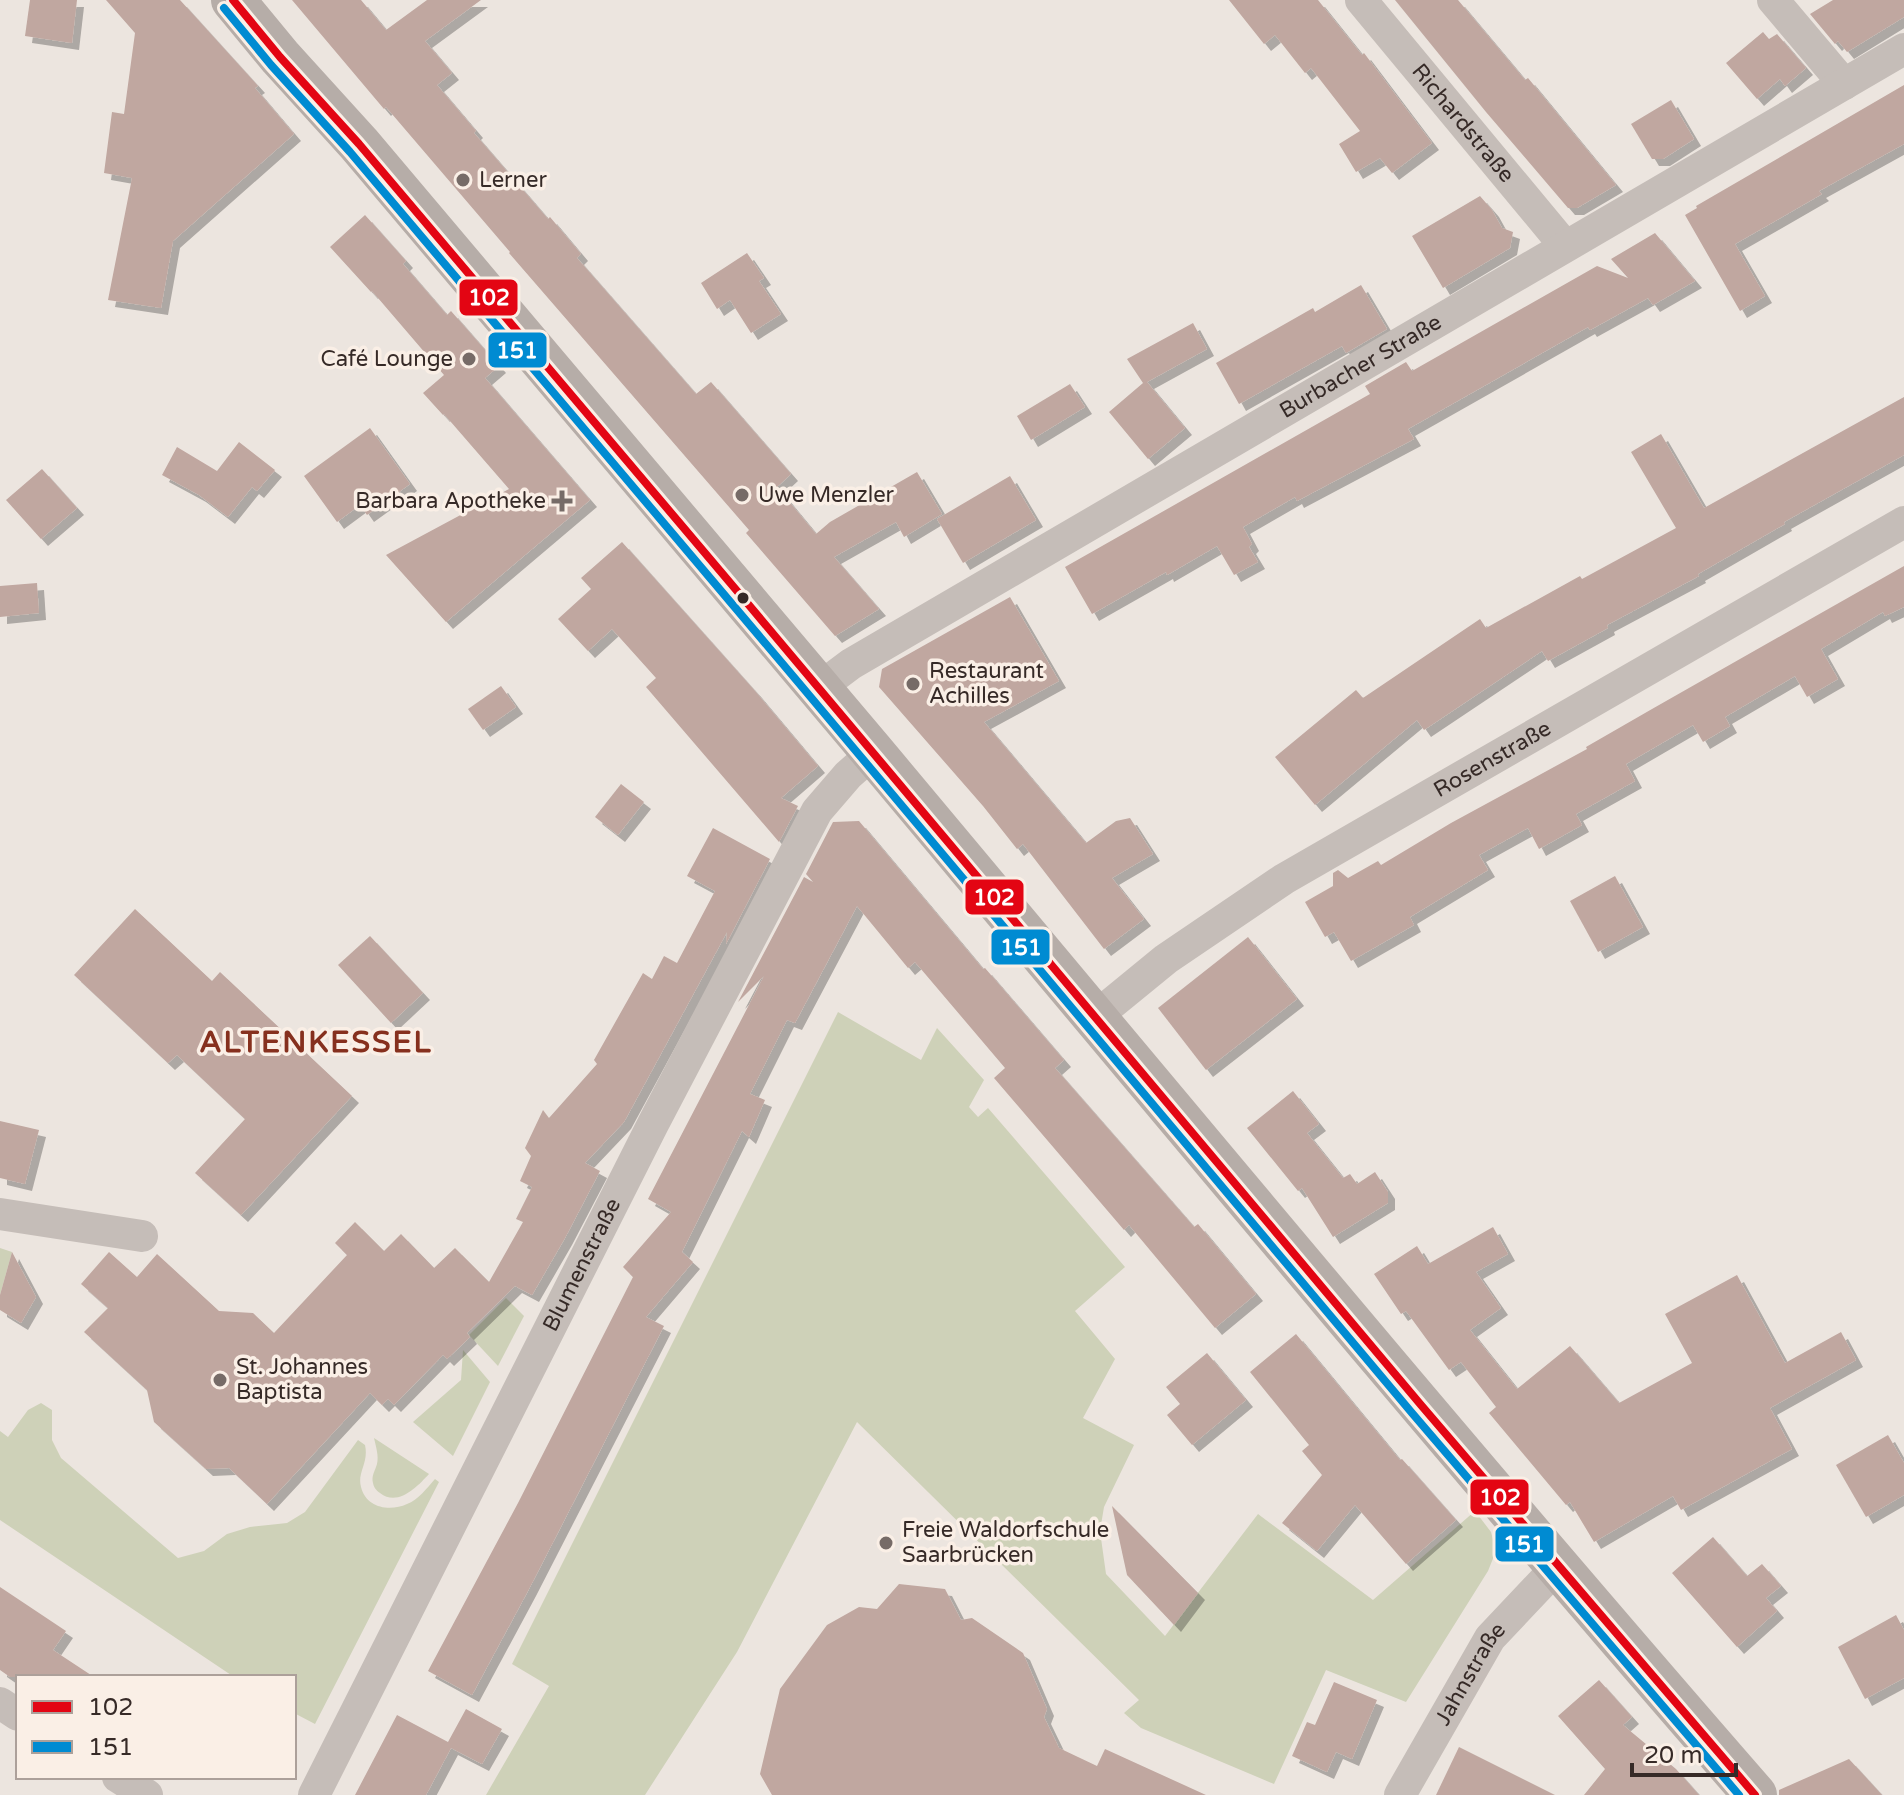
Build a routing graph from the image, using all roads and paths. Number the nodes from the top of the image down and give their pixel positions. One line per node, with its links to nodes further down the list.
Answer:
1 (233, 0): 8 (street)
2 (1361, 0): 6 (street, Richardstraße)
3 (1773, 0): 5 (street)
4 (1904, 49): 5 (street, Burbacher Straße)
5 (1844, 84): 6 (street, Burbacher Straße)
6 (1565, 246): 8 (street, Burbacher Straße)
7 (1904, 522): 10 (street, Rosenstraße)
8 (819, 688): 9 (street)
9 (873, 753): 10 (street); 16 (street, Blumenstraße)
10 (1094, 1018): 13 (street)
11 (0, 1214): 12 (street)
12 (142, 1236)
13 (1558, 1566): 17 (street, Jahnstraße); 18 (street)
14 (121, 1779): 15 (street)
15 (147, 1795)
16 (314, 1795)
17 (1400, 1795)
18 (1755, 1795)

